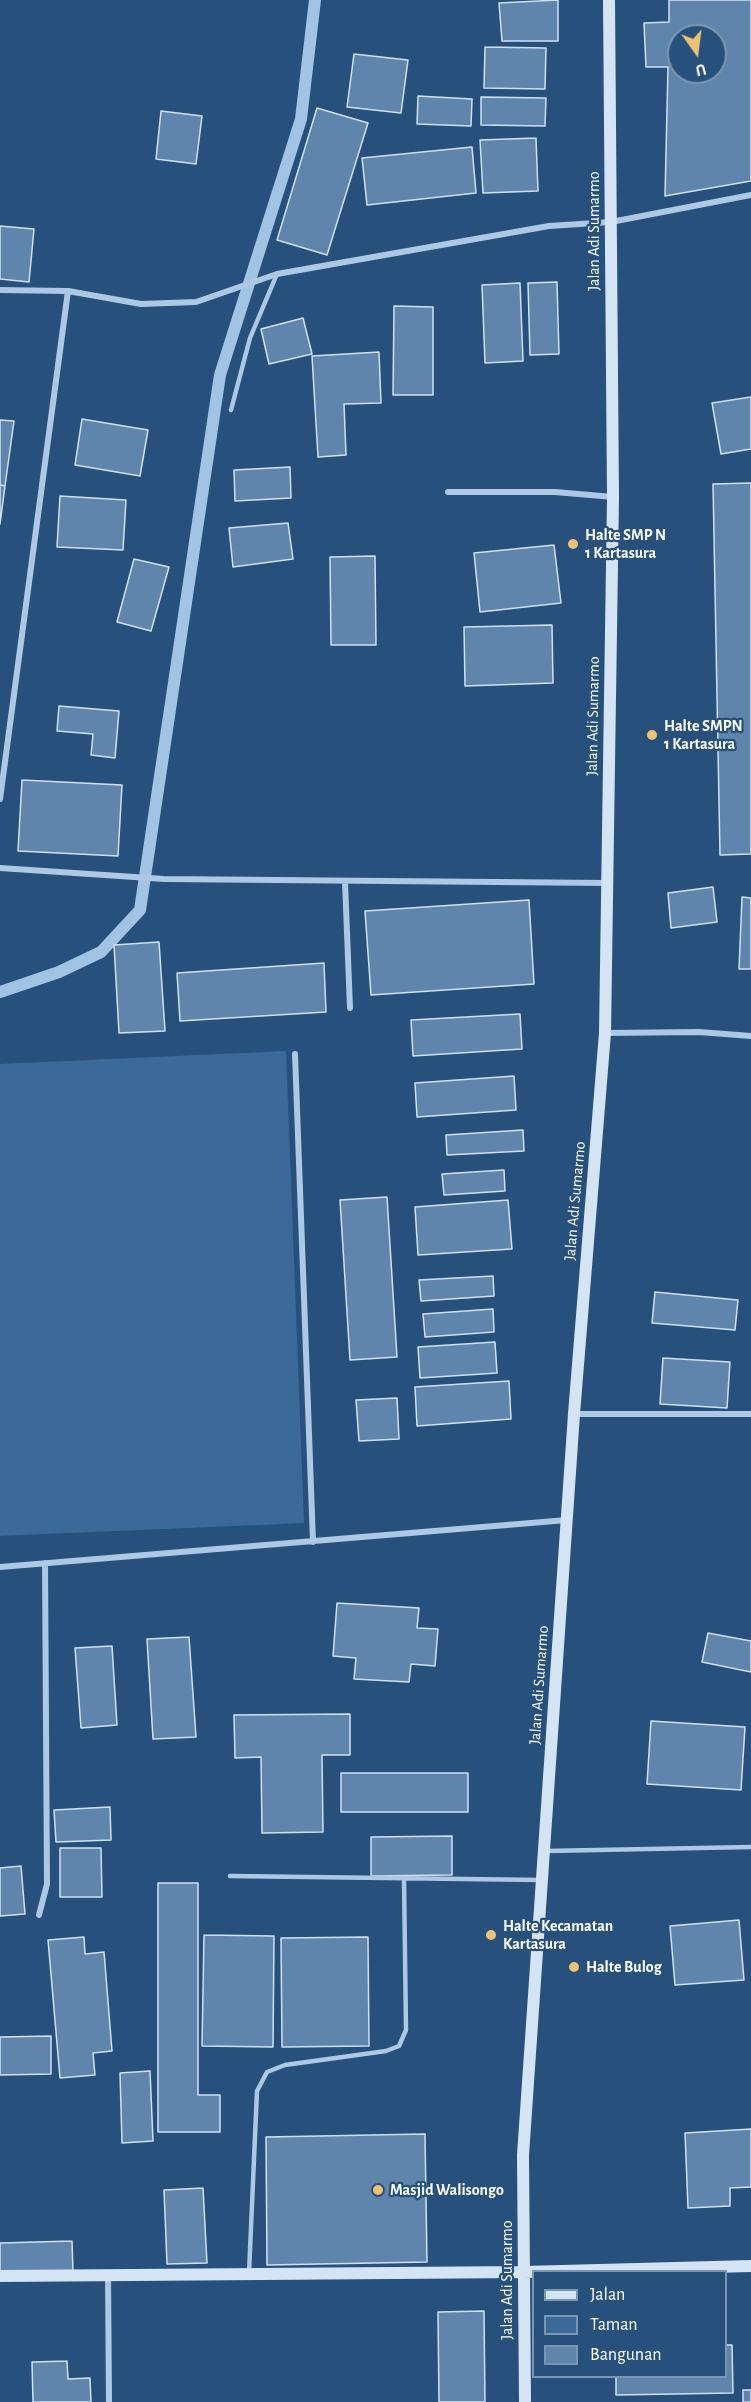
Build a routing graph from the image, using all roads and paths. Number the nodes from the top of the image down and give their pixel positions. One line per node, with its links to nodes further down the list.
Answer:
1 (609, 0): 3 (main road, Jalan Adi Sumarmo)
2 (751, 195): 3 (street)
3 (611, 222): 4 (street); 9 (main road, Jalan Adi Sumarmo)
4 (277, 274): 6 (street); 7 (lane)
5 (0, 290): 6 (street)
6 (68, 291): 10 (street)
7 (231, 410)
8 (448, 492): 9 (street)
9 (613, 497): 13 (main road, Jalan Adi Sumarmo)
10 (0, 799)
11 (0, 868): 12 (street)
12 (345, 882): 13 (street); 14 (street)
13 (607, 883): 15 (main road, Jalan Adi Sumarmo)
14 (350, 1008)
15 (605, 1033): 16 (street); 18 (main road, Jalan Adi Sumarmo)
16 (751, 1036)
17 (295, 1054): 21 (street)
18 (574, 1414): 19 (street); 20 (main road, Jalan Adi Sumarmo)
19 (751, 1414)
20 (567, 1520): 21 (street); 25 (main road, Jalan Adi Sumarmo)
21 (313, 1542): 22 (street)
22 (45, 1563): 23 (street); 29 (street)
23 (0, 1567)
24 (751, 1847): 25 (lane)
25 (543, 1851): 28 (main road, Jalan Adi Sumarmo)
26 (230, 1876): 27 (lane)
27 (404, 1879): 28 (lane); 34 (lane)
28 (541, 1880): 32 (main road, Jalan Adi Sumarmo)
29 (39, 1915)
30 (751, 2266): 31 (main road)
31 (600, 2270)
32 (524, 2272): 33 (main road); 34 (main road); 38 (main road, Jalan Adi Sumarmo)
33 (532, 2272)
34 (249, 2273): 35 (main road)
35 (108, 2275): 36 (main road); 37 (street)
36 (0, 2276)
37 (109, 2402)
38 (525, 2402)

